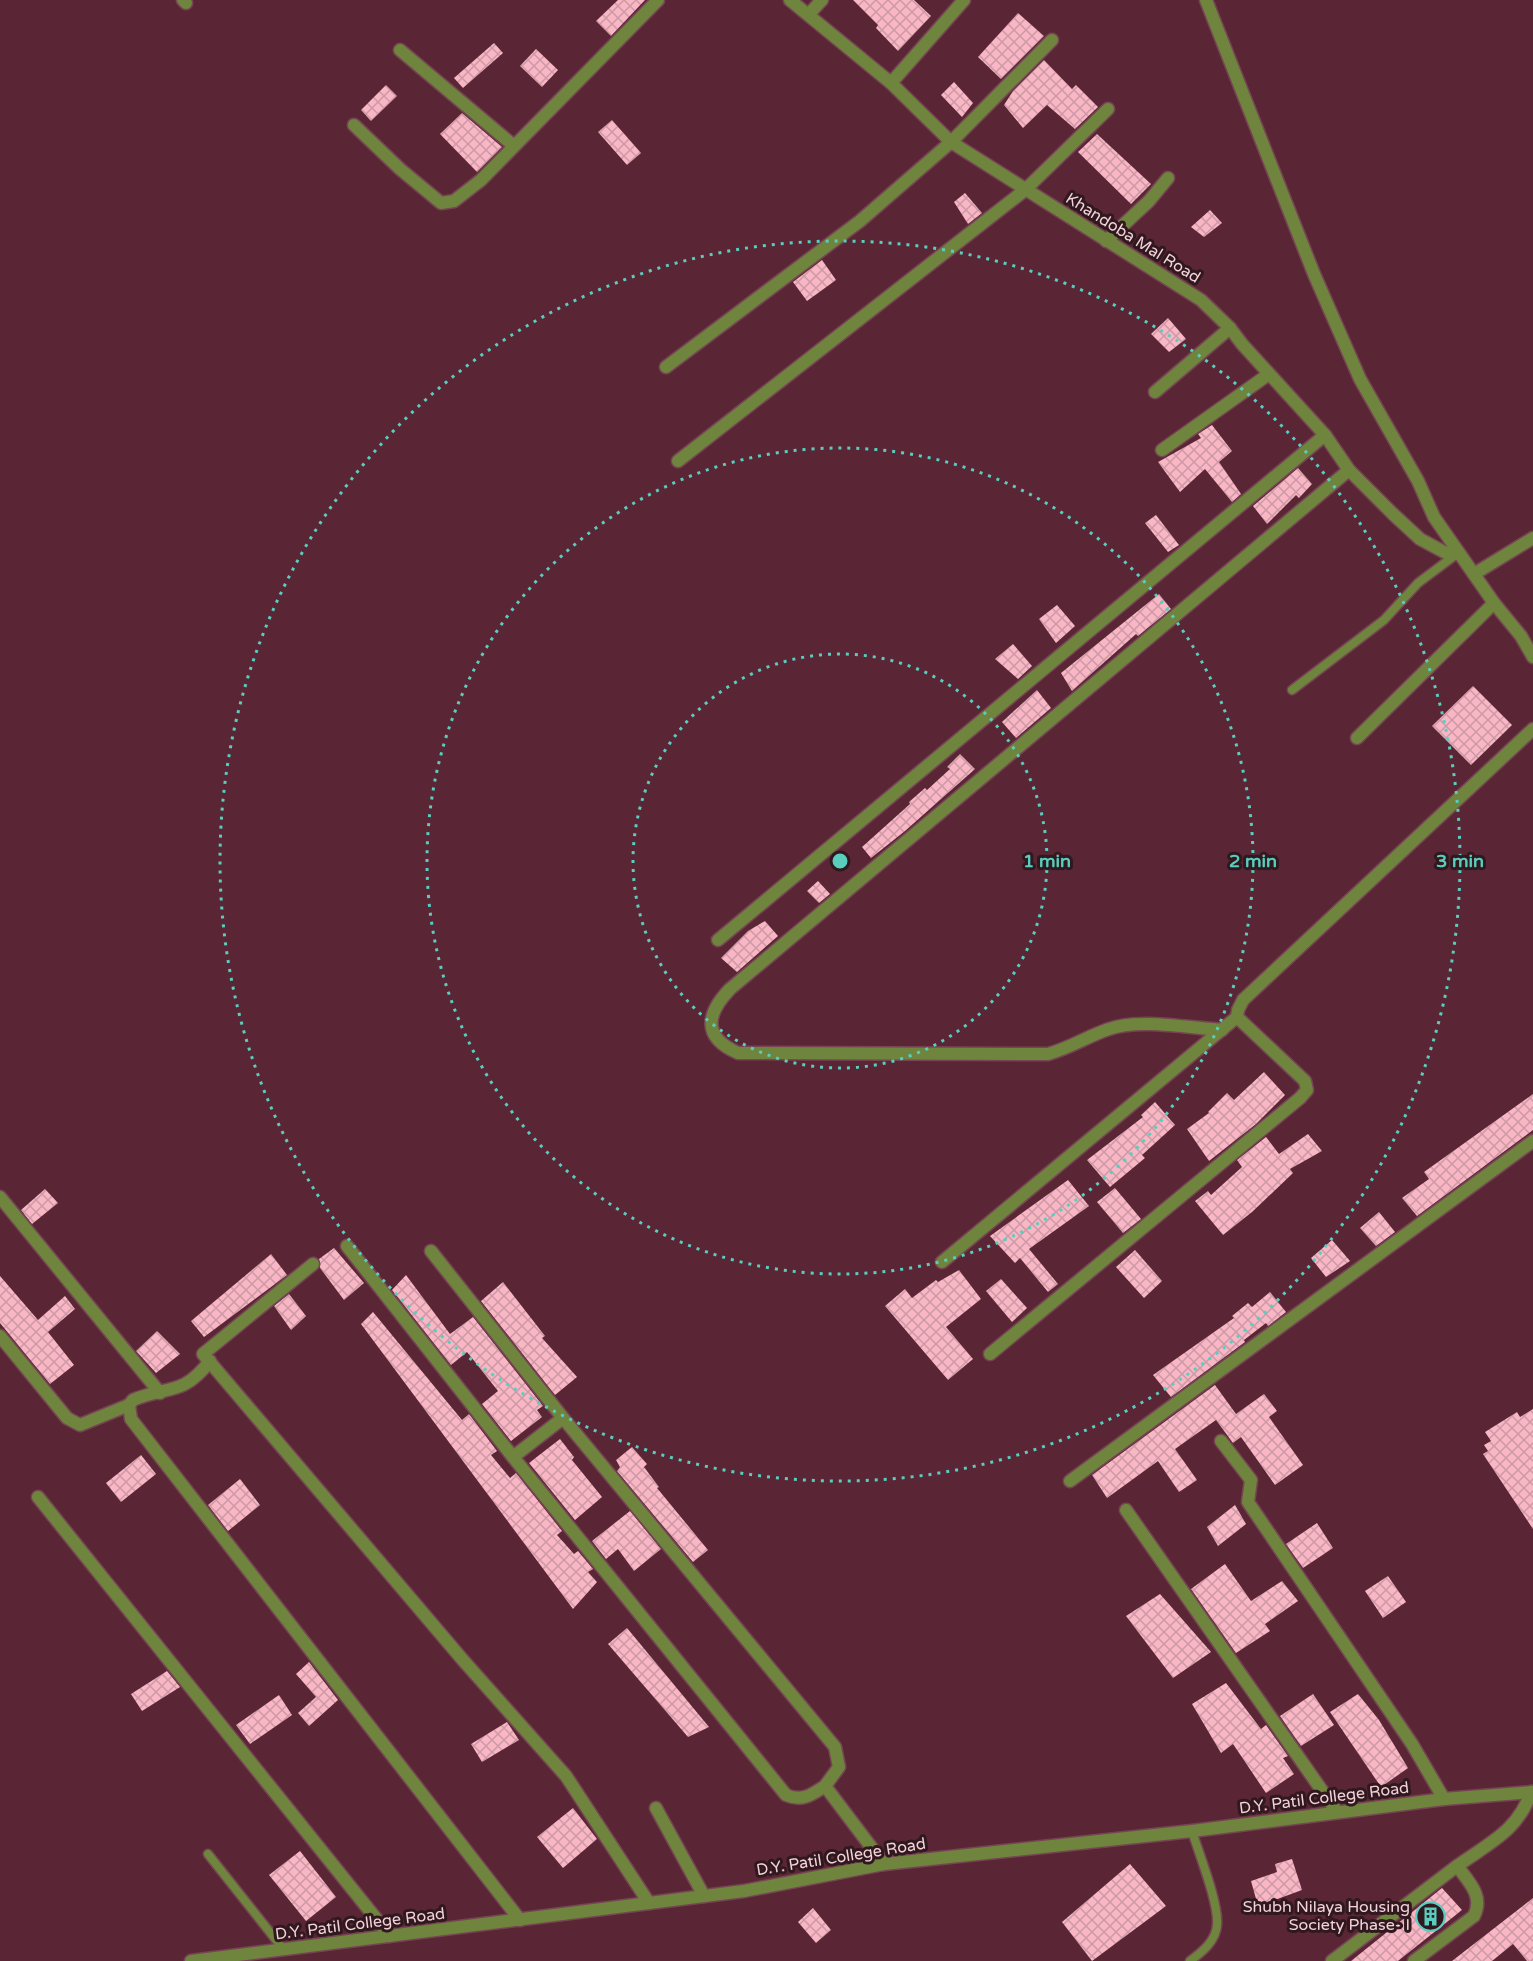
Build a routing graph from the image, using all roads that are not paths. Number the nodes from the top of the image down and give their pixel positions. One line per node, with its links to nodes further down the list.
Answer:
1 (658, 0): 13 (street)
2 (790, 0): 6 (street, Khandoba Mal Road)
3 (822, 0): 6 (street)
4 (964, 0): 9 (street)
5 (1206, 0): 26 (street)
6 (809, 14): 9 (street, Khandoba Mal Road)
7 (1052, 40): 12 (street)
8 (400, 50): 13 (street)
9 (891, 83): 12 (street, Khandoba Mal Road)
10 (1108, 109): 15 (street)
11 (354, 125): 13 (street)
12 (951, 142): 15 (street, Khandoba Mal Road); 18 (street)
13 (514, 146)
14 (1168, 178): 16 (street)
15 (1025, 190): 16 (street, Khandoba Mal Road); 23 (street)
16 (1106, 241): 17 (street, Khandoba Mal Road)
17 (1230, 328): 19 (street, Khandoba Mal Road); 20 (street)
18 (666, 367)
19 (1269, 374): 21 (street, Khandoba Mal Road); 22 (street)
20 (1155, 392)
21 (1325, 435): 24 (street, Khandoba Mal Road); 33 (street)
22 (1162, 450)
23 (678, 461)
24 (1349, 470): 26 (street, Khandoba Mal Road); 35 (street)
25 (1533, 538): 27 (street)
26 (1459, 553): 27 (street); 30 (lane)
27 (1474, 574): 28 (street)
28 (1494, 603): 29 (street); 32 (street)
29 (1533, 657)
30 (1292, 690)
31 (1533, 729): 34 (street)
32 (1357, 738)
33 (718, 940)
34 (1238, 1017): 35 (street); 43 (street)
35 (1222, 1030): 40 (street)
36 (1533, 1141): 50 (street)
37 (0, 1197): 45 (street)
38 (347, 1246): 49 (street)
39 (431, 1251): 47 (street)
40 (942, 1262)
41 (313, 1264): 44 (street)
42 (0, 1336): 46 (street)
43 (990, 1354)
44 (210, 1362): 45 (street); 63 (street)
45 (160, 1393): 46 (street)
46 (129, 1405): 64 (street)
47 (563, 1418): 49 (street); 53 (street)
48 (1221, 1441): 55 (street)
49 (513, 1457): 53 (street)
50 (1070, 1481)
51 (38, 1497): 65 (street)
52 (1126, 1510): 57 (street)
53 (825, 1786): 60 (street)
54 (1532, 1792): 55 (street, D.Y. Patil College Road); 61 (street)
55 (1444, 1799): 57 (street, D.Y. Patil College Road)
56 (656, 1808): 62 (street)
57 (1337, 1812): 58 (street, D.Y. Patil College Road)
58 (1192, 1831): 60 (street, D.Y. Patil College Road); 68 (lane)
59 (208, 1854): 66 (lane)
60 (884, 1864): 62 (street, D.Y. Patil College Road)
61 (1457, 1866): 69 (street); 70 (street)
62 (704, 1896): 63 (street, D.Y. Patil College Road)
63 (649, 1903): 64 (street, D.Y. Patil College Road)
64 (520, 1920): 65 (street, D.Y. Patil College Road)
65 (390, 1936): 66 (street, D.Y. Patil College Road)
66 (284, 1950): 67 (street, D.Y. Patil College Road)
67 (191, 1961)
68 (1190, 1961)
69 (1332, 1961)
70 (1414, 1961)

